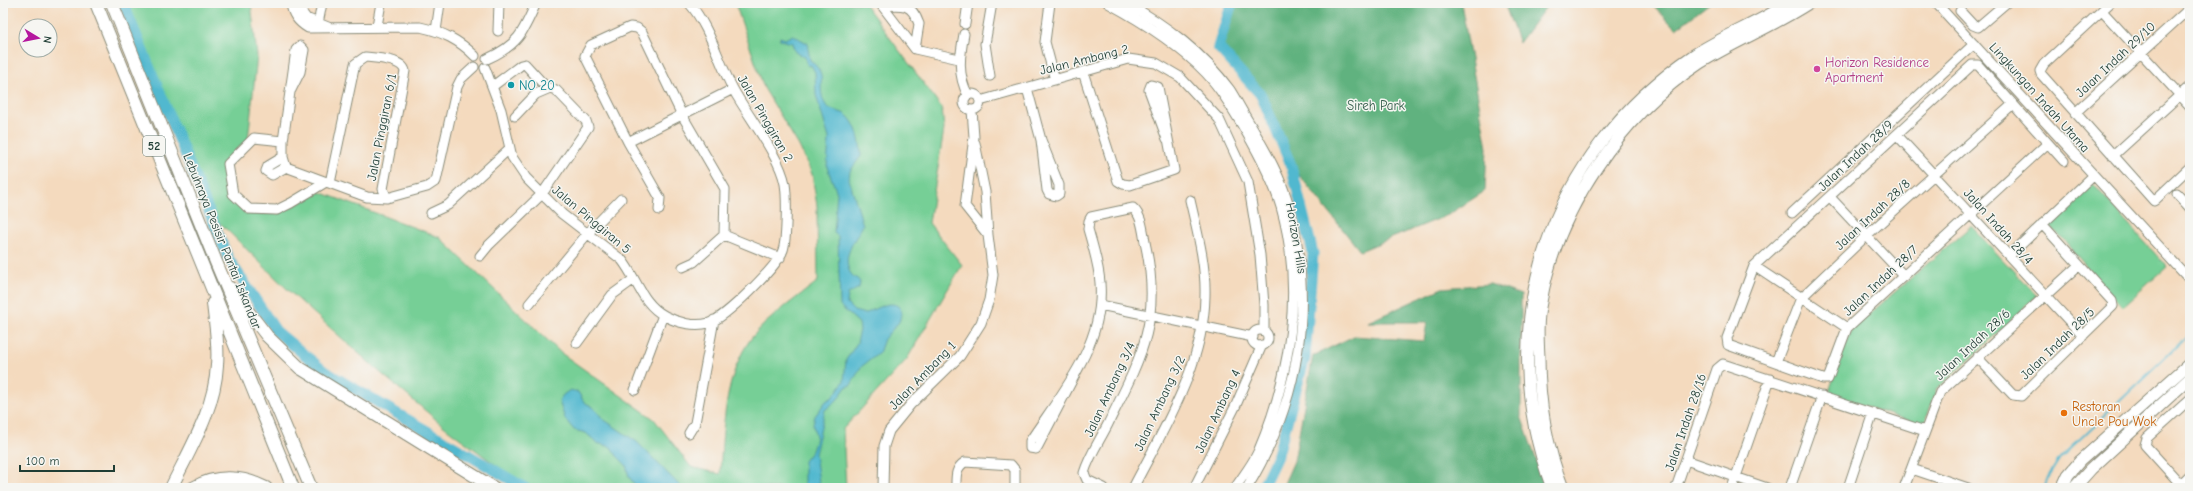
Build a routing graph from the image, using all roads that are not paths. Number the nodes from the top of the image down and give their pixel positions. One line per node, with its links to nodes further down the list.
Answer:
1 (96, 3): 99 (highway, 52)
2 (112, 3): 98 (highway, Lebuhraya Pesisir Pantai Iskandar / 52)
3 (291, 3): 28 (street)
4 (295, 3): 25 (street)
5 (322, 3): 25 (street)
6 (381, 3): 27 (street)
7 (440, 3): 29 (street)
8 (499, 3): 30 (street)
9 (536, 3): 37 (street)
10 (689, 3): 46 (street, Jalan Pinggiran 2)
11 (968, 3): 26 (street)
12 (992, 3): 40 (street)
13 (1050, 3): 41 (street)
14 (1108, 3): 143 (street, Horizon Hills)
15 (1126, 3): 144 (street, Horizon Hills)
16 (1789, 3): 145 (main road)
17 (1809, 3): 146 (main road)
18 (1936, 3): 32 (street)
19 (2006, 3): 23 (street)
20 (2110, 3): 24 (street)
21 (881, 4): 33 (street); 33 (street)
22 (2190, 8): 34 (street, Jalan Indah 29/10)
23 (1960, 11)
24 (2102, 11): 34 (street); 54 (street)
25 (318, 24): 28 (street)
26 (965, 24)
27 (377, 26): 28 (street); 29 (street)
28 (331, 28)
29 (436, 31): 35 (street)
30 (498, 31)
31 (964, 34): 36 (street)
32 (1974, 44): 71 (street, Lingkungan Indah Utama); 82 (street, Lingkungan Indah Utama)
33 (915, 49): 36 (street)
34 (2141, 53): 49 (street); 54 (street, Jalan Indah 29/10)
35 (475, 56): 37 (street); 38 (street)
36 (959, 59): 48 (street)
37 (486, 64): 38 (street); 42 (street, Jalan Pinggiran 5)
38 (474, 67): 76 (street)
39 (1083, 72): 41 (street, Jalan Ambang 2); 59 (street); 109 (street, Jalan Ambang 2)
40 (990, 76)
41 (1055, 80): 45 (street, Jalan Ambang 2)
42 (493, 86): 44 (street); 64 (street, Jalan Pinggiran 5)
43 (2190, 86): 49 (street)
44 (547, 88): 56 (street); 73 (street)
45 (1027, 88): 50 (street, Jalan Ambang 2); 60 (street)
46 (733, 89): 55 (street); 91 (street, Jalan Pinggiran 2)
47 (291, 90): 61 (street)
48 (968, 95): 50 (street); 53 (street)
49 (2180, 95): 52 (street); 65 (street)
50 (980, 101): 53 (street)
51 (2013, 104): 57 (street, Jalan Indah 28/9); 63 (street); 70 (street, Jalan Indah 28/8)
52 (2190, 106)
53 (972, 110): 58 (street, Jalan Ambang 1)
54 (2075, 113): 65 (street)
55 (682, 115): 62 (street); 62 (street); 86 (street)
56 (515, 116)
57 (1897, 135): 70 (street, Jalan Indah 28/4); 75 (street, Jalan Indah 28/9)
58 (974, 137): 87 (street, Jalan Ambang 1); 87 (street, Jalan Ambang 1)
59 (1167, 139): 59 (street)
60 (1042, 140): 60 (street)
61 (283, 141): 66 (street); 72 (street)
62 (628, 142): 80 (street)
63 (2048, 143): 67 (street); 83 (street, Jalan Indah 28/7)
64 (510, 148): 73 (street, Jalan Pinggiran 5); 81 (street)
65 (2113, 156): 68 (street)
66 (283, 157): 69 (street); 69 (street)
67 (2064, 161)
68 (2190, 167)
69 (288, 168): 72 (street)
70 (1934, 174): 83 (street, Jalan Indah 28/4); 88 (street, Jalan Indah 28/8)
71 (2093, 176): 84 (street); 97 (street, Lingkungan Indah Utama)
72 (328, 182): 76 (street); 76 (street, Jalan Pinggiran 6/1)
73 (542, 194): 85 (street, Jalan Pinggiran 5); 89 (street)
74 (2177, 194): 79 (street)
75 (1830, 197): 88 (street); 93 (street, Jalan Indah 28/9)
76 (387, 198)
77 (621, 199): 85 (street)
78 (1190, 200): 107 (street, Jalan Ambang 3/2)
79 (2190, 208)
80 (659, 210)
81 (431, 213)
82 (1792, 213)
83 (1971, 214): 90 (street, Jalan Indah 28/4); 95 (street, Jalan Indah 28/7)
84 (2042, 224): 90 (street); 92 (street)
85 (588, 233): 96 (street, Jalan Pinggiran 5); 102 (street)
86 (724, 235): 91 (street); 94 (street)
87 (988, 235): 137 (street, Jalan Ambang 1)
88 (1866, 236): 95 (street); 101 (street, Jalan Indah 28/8)
89 (480, 256)
90 (2008, 256): 100 (street, Jalan Indah 28/4)
91 (780, 258): 106 (street, Jalan Pinggiran 2)
92 (2079, 265): 100 (street, Jalan Indah 28/6); 110 (street, Jalan Indah 28/5)
93 (1754, 266): 101 (street); 115 (street, Jalan Indah 28/9)
94 (683, 267)
95 (1904, 276): 108 (street, Jalan Indah 28/7)
96 (634, 279): 105 (street, Jalan Pinggiran 5); 112 (street)
97 (2190, 280)
98 (225, 283): 135 (highway, Lebuhraya Pesisir Pantai Iskandar / 52); 136 (highway)
99 (212, 288): 131 (highway); 134 (highway, 52)
100 (2044, 295): 110 (street, Jalan Indah 28/4); 114 (street, Jalan Indah 28/6)
101 (1801, 298): 108 (street); 115 (street, Jalan Indah 28/8)
102 (529, 304)
103 (1100, 305): 104 (street); 104 (street, Jalan Ambang 3/4); 117 (street)
104 (1150, 314): 107 (street); 140 (street, Jalan Ambang 3/4)
105 (663, 315): 106 (street, Jalan Pinggiran 5); 120 (street)
106 (714, 320): 125 (street)
107 (1202, 326): 111 (street); 141 (street, Jalan Ambang 3/2)
108 (1847, 328): 115 (street, Jalan Indah 28/7)
109 (1264, 331): 111 (street); 113 (street)
110 (2083, 336): 114 (street, Jalan Indah 28/5)
111 (1253, 337): 113 (street)
112 (577, 343)
113 (1262, 345): 142 (street, Jalan Ambang 4)
114 (1978, 357): 124 (street, Jalan Indah 28/6)
115 (1776, 362)
116 (2190, 363): 154 (main road)
117 (1080, 365): 117 (street)
118 (2190, 378): 155 (main road)
119 (1770, 379): 121 (street); 126 (street, Jalan Indah 28/16); 129 (street)
120 (635, 390)
121 (1822, 396): 123 (street); 150 (street)
122 (2190, 399): 130 (street)
123 (1872, 413): 124 (street); 151 (street)
124 (1925, 431): 127 (street, Jalan Indah 28/6)
125 (689, 433)
126 (1686, 460): 129 (street); 147 (street, Jalan Indah 28/16)
127 (1912, 469): 152 (street, Jalan Indah 28/6); 153 (street)
128 (2190, 476): 130 (street)
129 (1735, 477): 148 (street); 149 (street)
130 (2182, 486)
131 (171, 488)
132 (193, 488): 133 (highway)
133 (266, 488)
134 (293, 488)
135 (311, 488)
136 (494, 488)
137 (883, 488)
138 (956, 488): 139 (street)
139 (1015, 488)
140 (1104, 488)
141 (1133, 488)
142 (1194, 488)
143 (1235, 488)
144 (1247, 488)
145 (1552, 488)
146 (1563, 488)
147 (1676, 488)
148 (1732, 488)
149 (1768, 488)
150 (1790, 488)
151 (1848, 488)
152 (1904, 488)
153 (1965, 488)
154 (2062, 488)
155 (2074, 488)

